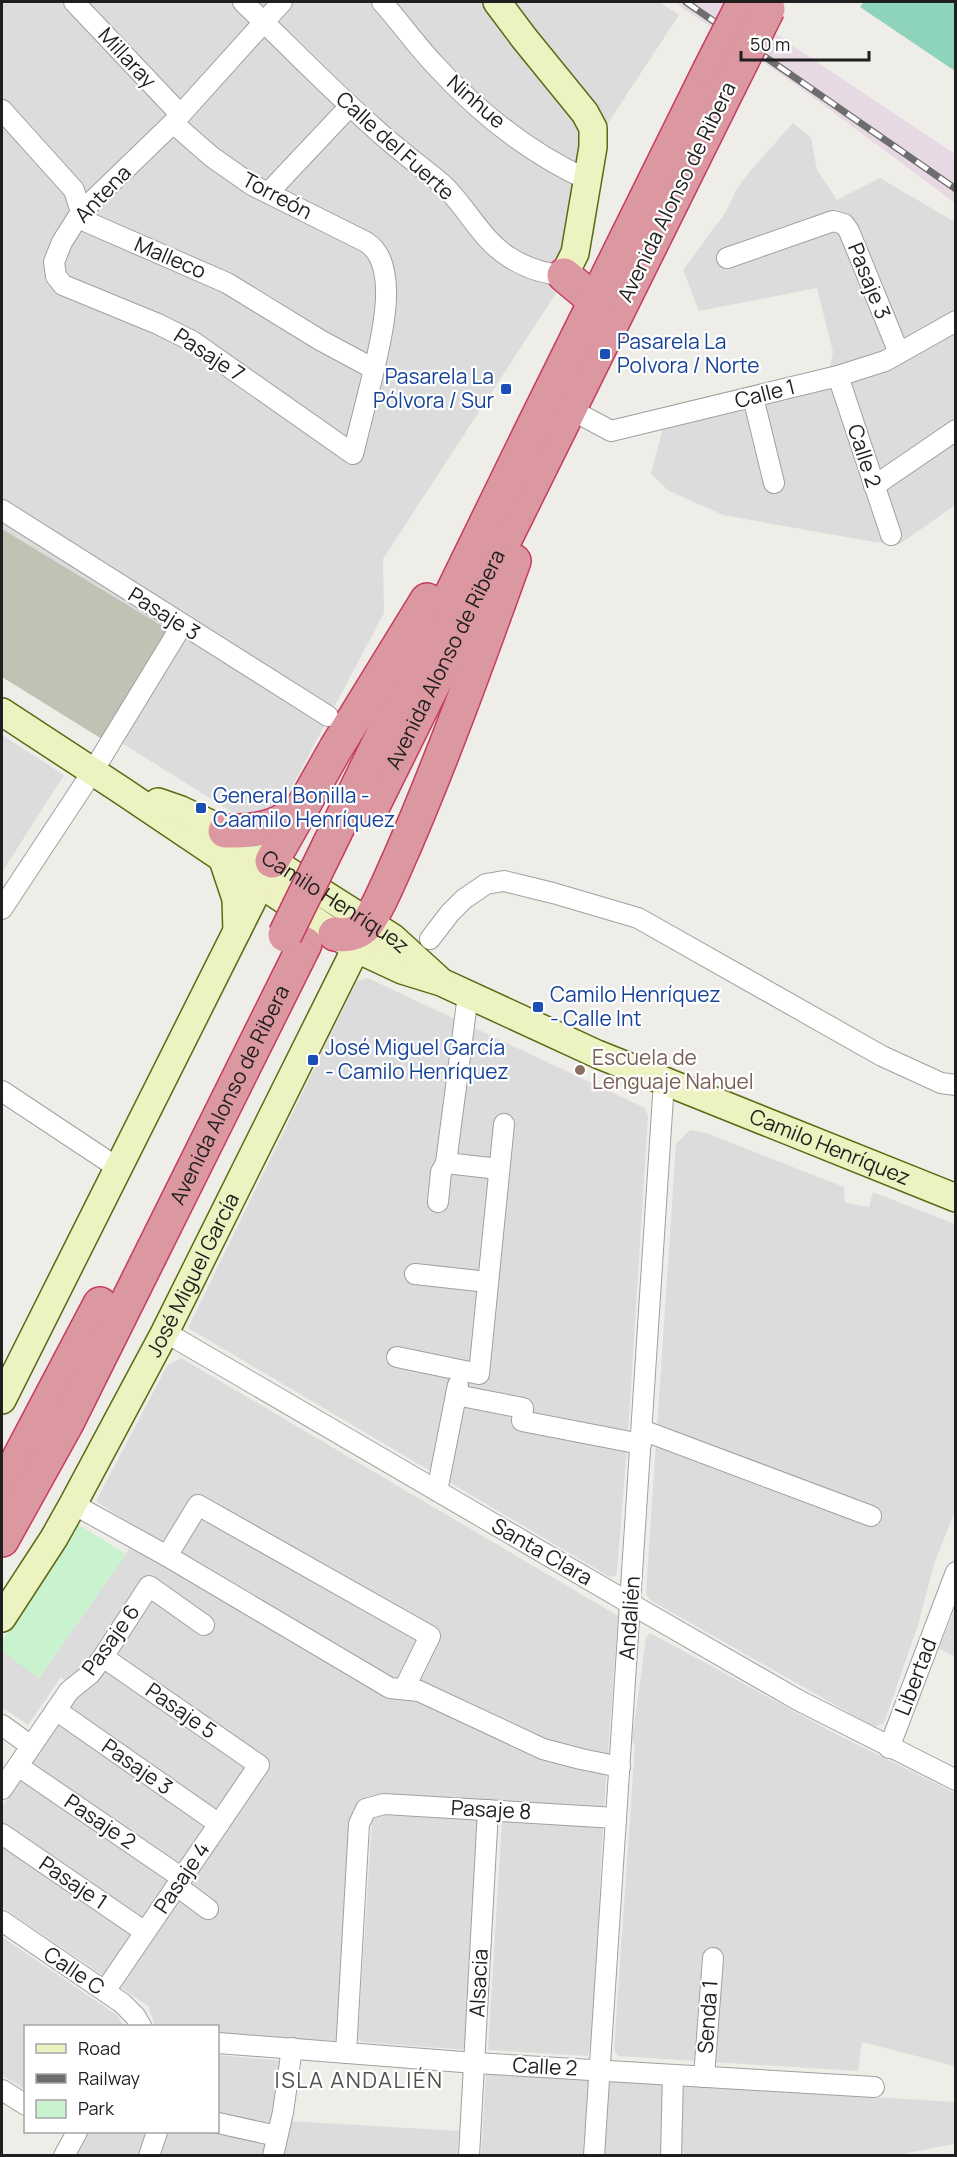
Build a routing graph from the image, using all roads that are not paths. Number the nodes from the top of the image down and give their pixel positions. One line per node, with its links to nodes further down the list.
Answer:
1 (74, 2): 11 (street, Millaray)
2 (243, 2): 7 (street, Calle del Fuerte)
3 (282, 2): 7 (street)
4 (382, 2): 12 (street, Ninhue)
5 (497, 2): 12 (main road)
6 (761, 4): 8 (highway, Avenida Alonso de Ribera, bridge)
7 (263, 21): 9 (street, Calle del Fuerte); 11 (street, Antena)
8 (719, 79): 18 (highway, Avenida Alonso de Ribera); 24 (highway, Avenida Alonso de Ribera)
9 (350, 106): 13 (street); 16 (street, Calle del Fuerte)
10 (2, 110): 14 (street, Malleco)
11 (176, 119): 13 (street, Torreón); 14 (street, Antena)
12 (588, 180): 16 (main road)
13 (268, 193): 21 (street, Torreón)
14 (81, 212): 17 (street, Antena); 21 (street, Malleco)
15 (727, 258): 20 (street, Pasaje 3)
16 (564, 275): 18 (highway)
17 (56, 276): 21 (street, Pasaje 7)
18 (596, 301): 26 (highway, Avenida Alonso de Ribera)
19 (956, 321): 20 (street, Calle 1)
20 (899, 353): 22 (street, Calle 1)
21 (374, 369)
22 (838, 376): 23 (street, Calle 1); 28 (street, Calle 2)
23 (753, 397): 24 (street, Calle 1); 27 (street)
24 (566, 417): 37 (highway, Avenida Alonso de Ribera); 41 (highway)
25 (956, 430): 28 (street)
26 (530, 433): 35 (highway); 37 (highway, Avenida Alonso de Ribera)
27 (774, 483)
28 (874, 486): 30 (street, Calle 2)
29 (2, 510): 31 (street, Pasaje 3)
30 (891, 535)
31 (182, 625): 33 (street, Pasaje 3); 34 (street)
32 (2, 712): 34 (main road, Camilo Henríquez)
33 (328, 716)
34 (93, 771): 36 (main road, Camilo Henríquez); 39 (street)
35 (303, 807): 36 (highway); 38 (highway)
36 (223, 844): 38 (main road, Camilo Henríquez); 40 (main road)
37 (339, 850): 41 (highway, Avenida Alonso de Ribera)
38 (276, 873): 40 (main road); 41 (main road, Camilo Henríquez); 41 (main road, Camilo Henríquez)
39 (2, 909)
40 (237, 931): 49 (main road)
41 (330, 937): 43 (main road, Camilo Henríquez); 55 (main road, José Miguel García); 61 (highway, Avenida Alonso de Ribera); 65 (highway, Avenida Alonso de Ribera)
42 (430, 939): 45 (street)
43 (468, 995): 44 (main road, Camilo Henríquez); 48 (street)
44 (664, 1081): 51 (main road, Camilo Henríquez); 60 (street, Andalién)
45 (956, 1085)
46 (2, 1091): 49 (street)
47 (504, 1124): 50 (street)
48 (446, 1163): 50 (street); 52 (street)
49 (118, 1168): 59 (main road)
50 (499, 1169): 54 (street)
51 (956, 1198)
52 (438, 1202)
53 (415, 1274): 54 (street)
54 (488, 1282): 57 (street)
55 (165, 1332): 62 (street, Santa Clara); 63 (main road, José Miguel García)
56 (397, 1358): 57 (street)
57 (470, 1372): 58 (street)
58 (456, 1395): 60 (street); 62 (street)
59 (2, 1400)
60 (641, 1437): 64 (street); 68 (street, Andalién)
61 (6, 1481)
62 (436, 1491): 68 (street, Santa Clara)
63 (73, 1504): 66 (street); 69 (main road, José Miguel García)
64 (871, 1516)
65 (2, 1540)
66 (167, 1557): 72 (street); 72 (street)
67 (956, 1572): 76 (street, Libertad)
68 (631, 1604): 76 (street, Santa Clara); 79 (street, Andalién)
69 (2, 1618)
70 (204, 1625): 71 (street, Pasaje 6)
71 (103, 1658): 73 (street, Pasaje 6); 77 (street, Pasaje 5)
72 (404, 1689): 79 (street)
73 (56, 1710): 75 (street, Pasaje 6); 84 (street, Pasaje 3)
74 (2, 1725): 75 (street)
75 (31, 1746): 78 (street, Pasaje 6)
76 (889, 1748): 80 (street, Santa Clara)
77 (259, 1765): 84 (street, Pasaje 4)
78 (18, 1766): 81 (street, Pasaje 6); 86 (street, Pasaje 2)
79 (620, 1767): 83 (street, Andalién)
80 (956, 1780)
81 (2, 1789)
82 (488, 1810): 83 (street, Pasaje 8); 95 (street, Pasaje 8); 96 (street, Alsacia)
83 (616, 1818): 97 (street, Andalién)
84 (219, 1824): 86 (street, Pasaje 4)
85 (2, 1834): 89 (street, Pasaje 1)
86 (179, 1882): 87 (street, Pasaje 2); 89 (street, Pasaje 4)
87 (208, 1909)
88 (2, 1921): 91 (street, Calle C)
89 (145, 1932): 91 (street, Pasaje 4)
90 (712, 1958): 99 (street, Senda 1)
91 (105, 1991): 92 (street, Calle C)
92 (140, 2025)
93 (219, 2043): 94 (street, Calle 2)
94 (292, 2048): 95 (street, Calle 2); 106 (street)
95 (346, 2053): 96 (street, Calle 2)
96 (475, 2062): 97 (street, Calle 2); 110 (street, Alsacia)
97 (600, 2070): 98 (street, Calle 2); 111 (street, Andalién)
98 (673, 2075): 99 (street, Calle 2); 112 (street)
99 (704, 2077): 100 (street, Calle 2)
100 (874, 2087)
101 (2, 2090): 102 (street)
102 (24, 2104)
103 (219, 2123): 106 (street)
104 (74, 2133): 107 (street)
105 (157, 2133): 108 (street)
106 (277, 2136): 109 (street)
107 (64, 2156)
108 (149, 2156)
109 (273, 2156)
110 (469, 2156)
111 (594, 2156)
112 (671, 2156)

